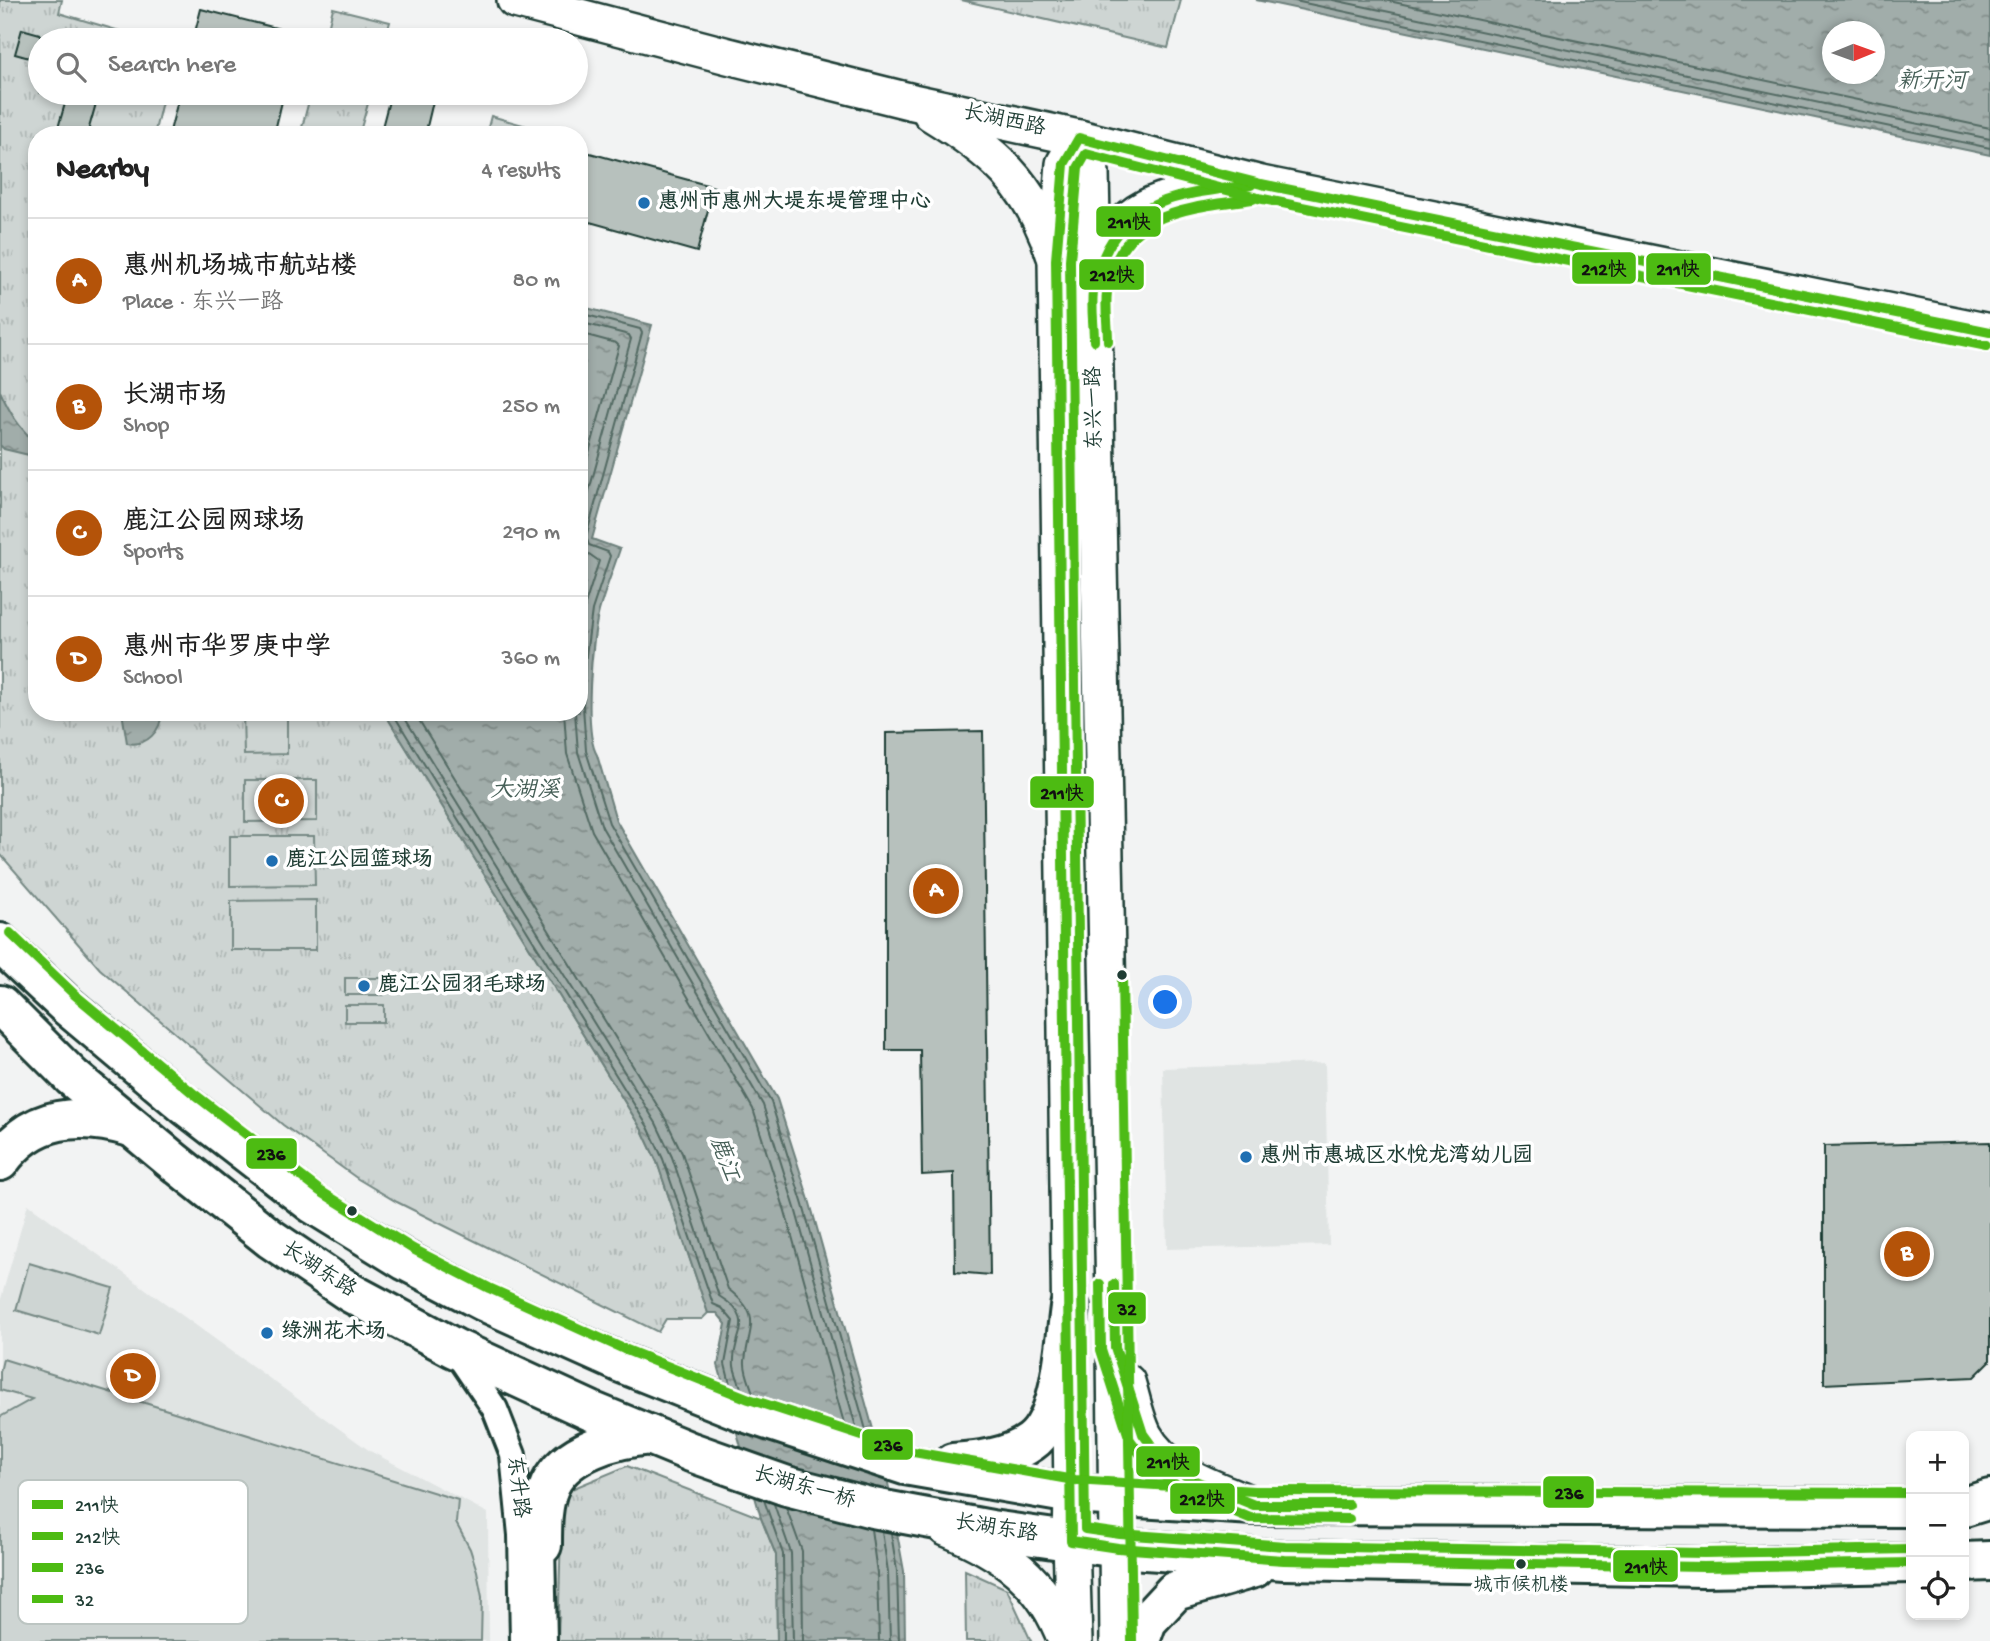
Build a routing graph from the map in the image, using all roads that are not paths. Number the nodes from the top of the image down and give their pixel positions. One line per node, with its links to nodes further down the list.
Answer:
1 (515, 0): 2 (street, 长湖西路)
2 (913, 102): 3 (street, 长湖西路); 5 (street)
3 (1079, 138): 4 (street, 长湖西路); 5 (street, 东兴一路); 6 (street, 东兴一路)
4 (1261, 184): 6 (street); 7 (street, 长湖西路)
5 (1056, 260): 14 (street, 东兴一路)
6 (1093, 290): 15 (street, 东兴一路)
7 (1986, 334)
8 (0, 920): 11 (main road)
9 (0, 943): 11 (main road)
10 (0, 1005): 12 (main road, 长湖东路)
11 (66, 1005): 19 (main road)
12 (131, 1127): 13 (main road); 16 (main road, 长湖东路)
13 (0, 1161)
14 (1070, 1307): 19 (main road); 20 (street, 东兴一路)
15 (1115, 1347): 21 (street, 东兴一路); 23 (street)
16 (454, 1348): 17 (main road, 长湖东路); 34 (street, 东升路)
17 (650, 1435): 18 (main road, 长湖东路); 30 (main road)
18 (691, 1452): 28 (main road, 长湖东一桥)
19 (905, 1465): 20 (main road)
20 (1072, 1494): 21 (main road); 29 (street, 东兴一路)
21 (1117, 1498): 23 (main road); 31 (street, 东兴一路)
22 (1990, 1499): 24 (main road)
23 (1254, 1505): 25 (main road)
24 (1969, 1505)
25 (1906, 1507)
26 (1969, 1507): 27 (main road)
27 (1990, 1507)
28 (920, 1517): 29 (main road, 长湖东路); 36 (street)
29 (1071, 1541): 31 (main road, 长湖东路); 37 (street, 东兴一路)
30 (542, 1545): 35 (street, 东升路)
31 (1118, 1548): 32 (main road, 长湖东路); 38 (street, 东兴一路)
32 (1284, 1560): 33 (main road, 长湖东路); 39 (main road)
33 (1906, 1563)
34 (523, 1641)
35 (544, 1641)
36 (1066, 1641)
37 (1074, 1641)
38 (1118, 1641)
39 (1140, 1641)

